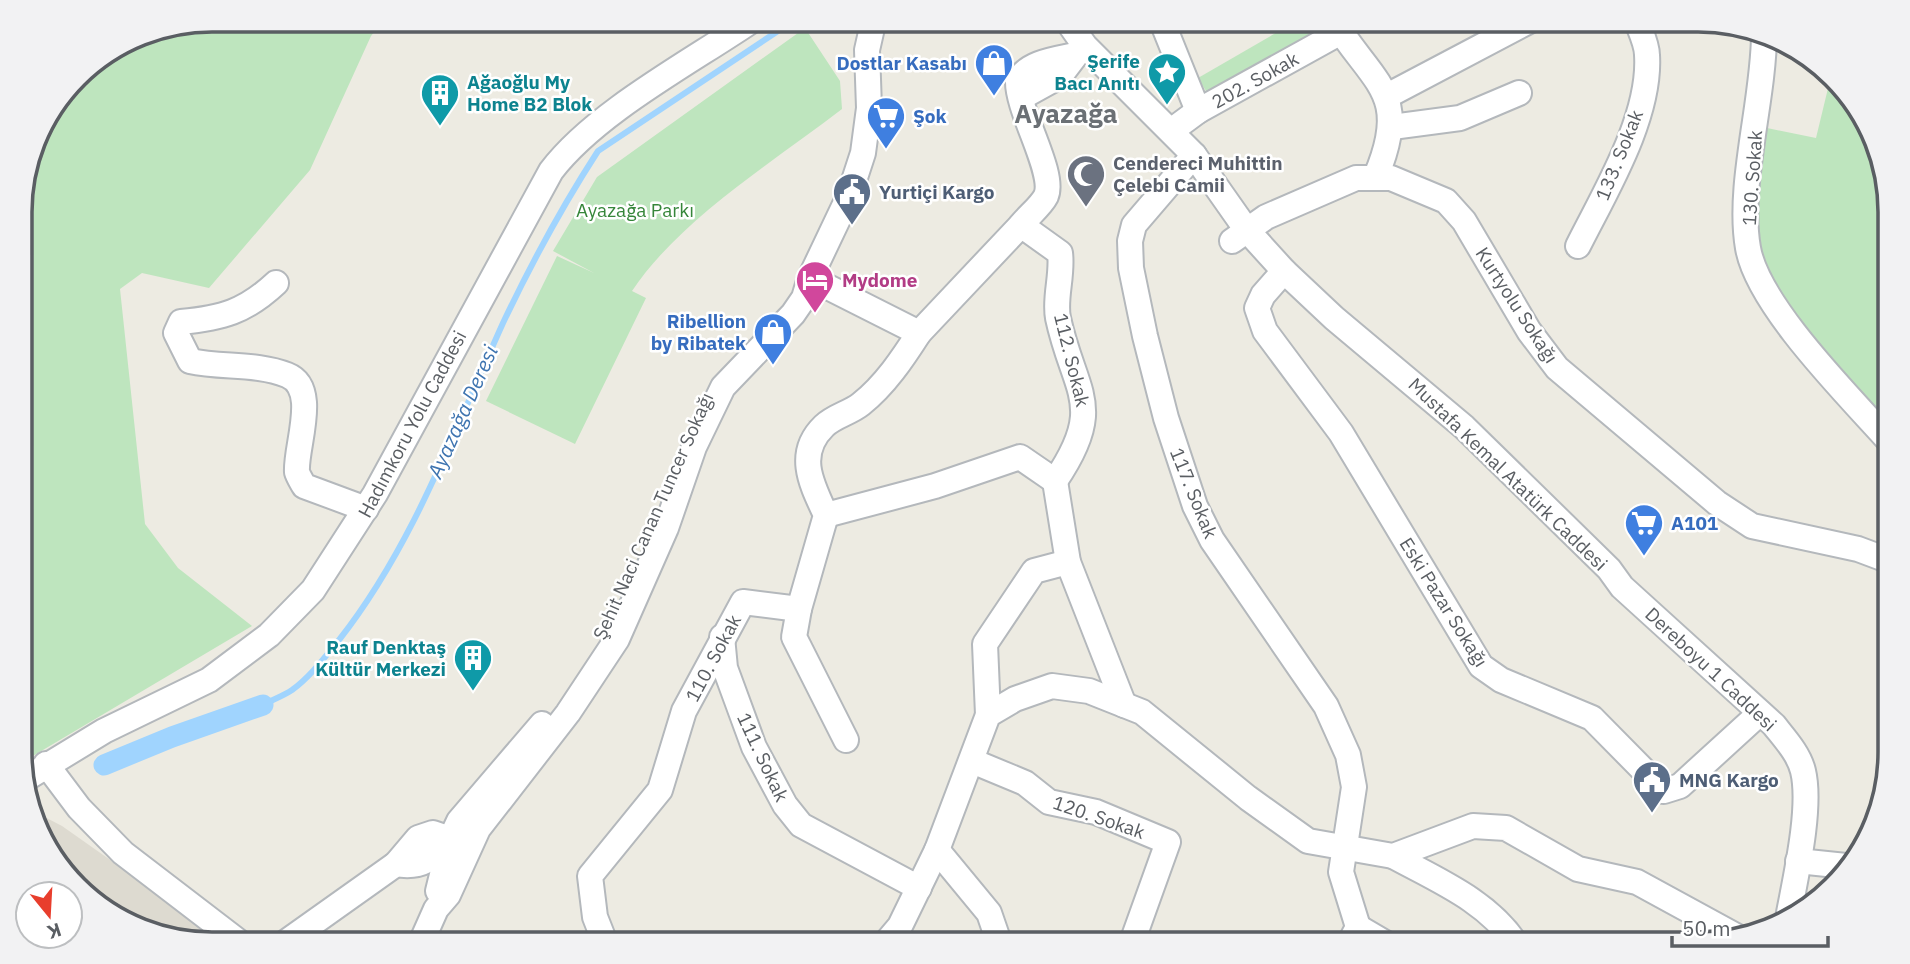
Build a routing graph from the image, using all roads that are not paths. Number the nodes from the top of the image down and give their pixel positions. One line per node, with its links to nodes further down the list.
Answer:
1 (735, 32): 30 (street, Hadımkoru Yolu Caddesi)
2 (871, 32): 13 (street, Şehit Naci Canan Tuncer Sokağı)
3 (883, 32): 13 (street, Şehit Naci Canan Tuncer Sokağı)
4 (1058, 32): 12 (street, Mustafa Kemal Atatürk Caddesi)
5 (1072, 32): 12 (street, Mustafa Kemal Atatürk Caddesi)
6 (1166, 32): 16 (street)
7 (1327, 32): 16 (street, 202. Sokak)
8 (1341, 32): 15 (street)
9 (1508, 32): 15 (street)
10 (1640, 32): 23 (street, 133. Sokak)
11 (1762, 44): 28 (street, 130. Sokak)
12 (1080, 50): 18 (street, Mustafa Kemal Atatürk Caddesi); 19 (street, Mustafa Kemal Atatürk Caddesi); 21 (street)
13 (869, 87): 25 (street, Şehit Naci Canan Tuncer Sokağı)
14 (1519, 93): 17 (street)
15 (1387, 96): 17 (street)
16 (1198, 111): 18 (street, 202. Sokak)
17 (1392, 127): 20 (street)
18 (1171, 131): 19 (street, Mustafa Kemal Atatürk Caddesi)
19 (1190, 158): 22 (street, Mustafa Kemal Atatürk Caddesi); 45 (street, 117. Sokak)
20 (1376, 176): 22 (street, Kurtyolu Sokağı); 32 (street, Kurtyolu Sokağı)
21 (1021, 225): 27 (street); 29 (street, 112. Sokak)
22 (1239, 235): 24 (street, Mustafa Kemal Atatürk Caddesi)
23 (1578, 246)
24 (1280, 276): 34 (street, Mustafa Kemal Atatürk Caddesi); 38 (street, Eski Pazar Sokağı)
25 (810, 278): 27 (street); 44 (street, Şehit Naci Canan Tuncer Sokağı)
26 (276, 283): 30 (street)
27 (919, 333): 31 (street)
28 (1878, 428)
29 (1055, 481): 31 (street); 33 (street)
30 (366, 509): 42 (street, Hadımkoru Yolu Caddesi)
31 (827, 514): 35 (street)
32 (1878, 557)
33 (1068, 562): 37 (street); 39 (street)
34 (1622, 587): 38 (street, Dereboyu 1 Caddesi)
35 (799, 609): 36 (street, 110. Sokak); 40 (street)
36 (722, 637): 50 (street, 111. Sokak); 56 (street, 110. Sokak)
37 (1124, 705): 39 (street); 45 (street)
38 (1760, 713): 48 (street, Dereboyu 1 Caddesi)
39 (988, 715): 41 (street)
40 (846, 740)
41 (972, 761): 46 (street); 59 (street, 120. Sokak)
42 (46, 764): 43 (street, Hadımkoru Yolu Caddesi); 53 (street)
43 (33, 773)
44 (460, 842): 54 (street); 55 (street, Şehit Naci Canan Tuncer Sokağı)
45 (1343, 849): 47 (street); 60 (street, 117. Sokak)
46 (937, 850): 50 (street); 58 (street)
47 (1393, 856): 52 (street); 61 (street)
48 (1798, 861): 49 (street); 51 (street, Dereboyu 1 Caddesi)
49 (1838, 865)
50 (919, 888): 57 (street)
51 (1789, 907)
52 (1725, 930)
53 (227, 932)
54 (300, 932)
55 (426, 932)
56 (601, 932)
57 (895, 932)
58 (996, 932)
59 (1135, 932)
60 (1352, 932)
61 (1507, 932)

